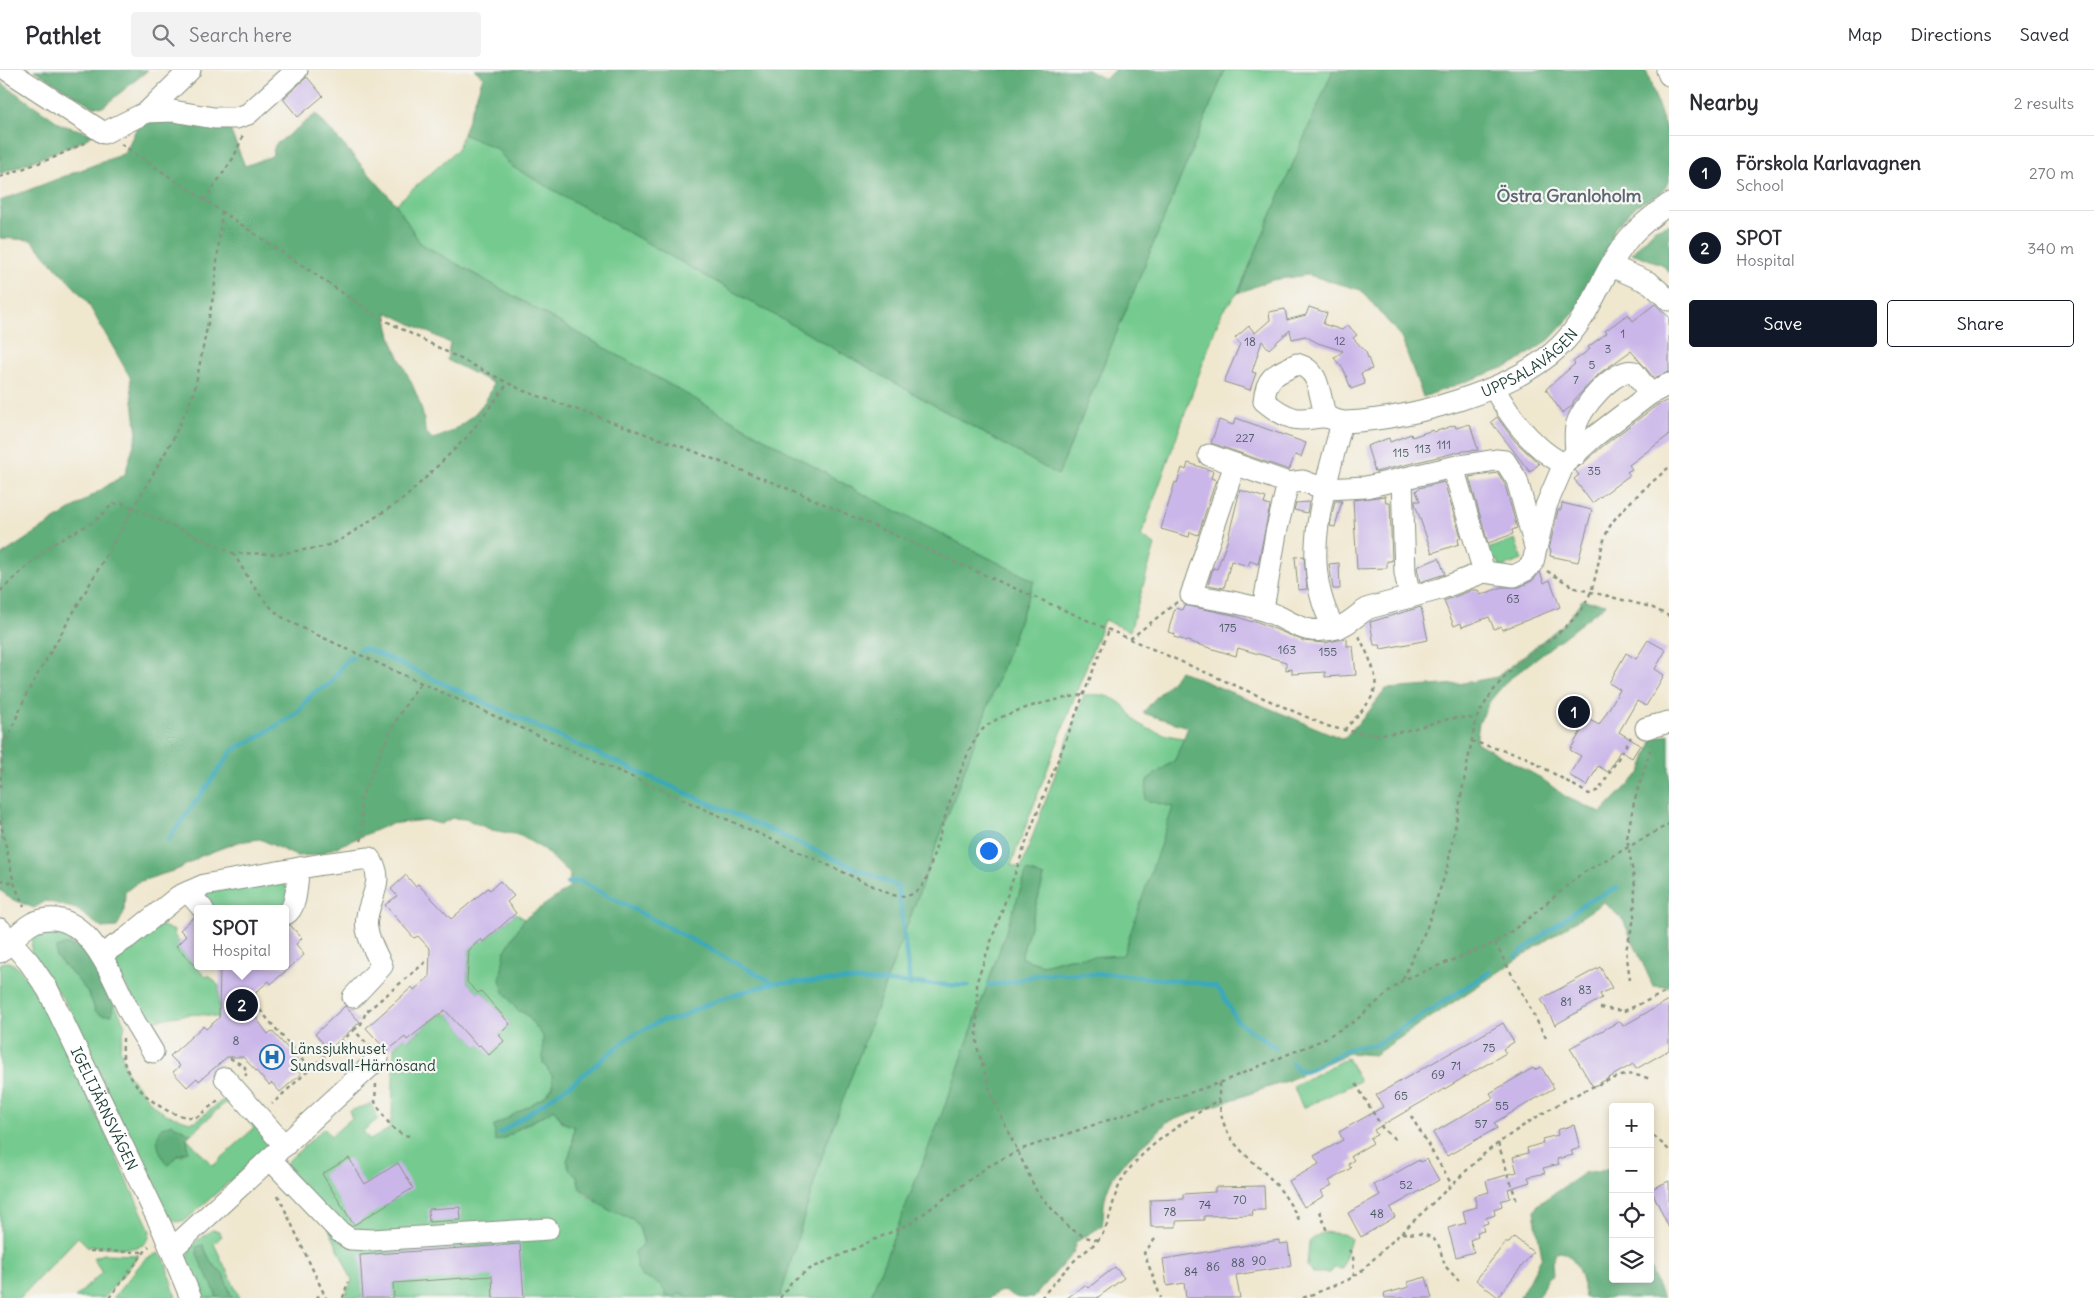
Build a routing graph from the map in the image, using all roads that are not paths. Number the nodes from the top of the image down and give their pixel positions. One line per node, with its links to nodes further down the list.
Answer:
1 (7, 70): 6 (street)
2 (190, 70): 6 (street)
3 (297, 70): 6 (street)
4 (1667, 70): 5 (street)
5 (1669, 75)
6 (147, 112)
7 (1669, 204): 8 (street, UPPSALAVÄGEN)
8 (1611, 266): 9 (street); 11 (street, UPPSALAVÄGEN)
9 (1669, 300)
10 (1669, 384): 12 (street)
11 (1494, 388): 14 (street); 19 (street, UPPSALAVÄGEN)
12 (1650, 394): 14 (street); 14 (street)
13 (1209, 455): 15 (street)
14 (1570, 460): 20 (street)
15 (1235, 464): 18 (street); 25 (street)
16 (1453, 467): 17 (street); 21 (street); 23 (street)
17 (1402, 479): 19 (street); 24 (street)
18 (1288, 483): 19 (street); 25 (street)
19 (1325, 489): 26 (street)
20 (1552, 489): 21 (street); 22 (street)
21 (1521, 491): 22 (street)
22 (1535, 557): 23 (street)
23 (1484, 572): 24 (street)
24 (1410, 597): 26 (street)
25 (1263, 609): 26 (street)
26 (1343, 625)
27 (1669, 722): 28 (street)
28 (1646, 728)
29 (298, 868): 30 (street); 32 (street); 35 (street)
30 (188, 892): 31 (street); 34 (street)
31 (199, 905)
32 (289, 912)
33 (4, 941): 34 (street); 41 (street, IGELTJÄRNSVÄGEN)
34 (102, 954): 36 (street)
35 (353, 997)
36 (153, 1052)
37 (375, 1054): 39 (street)
38 (229, 1082): 39 (street)
39 (277, 1152): 40 (street); 41 (street)
40 (548, 1229)
41 (172, 1249): 42 (street, IGELTJÄRNSVÄGEN)
42 (191, 1298)

